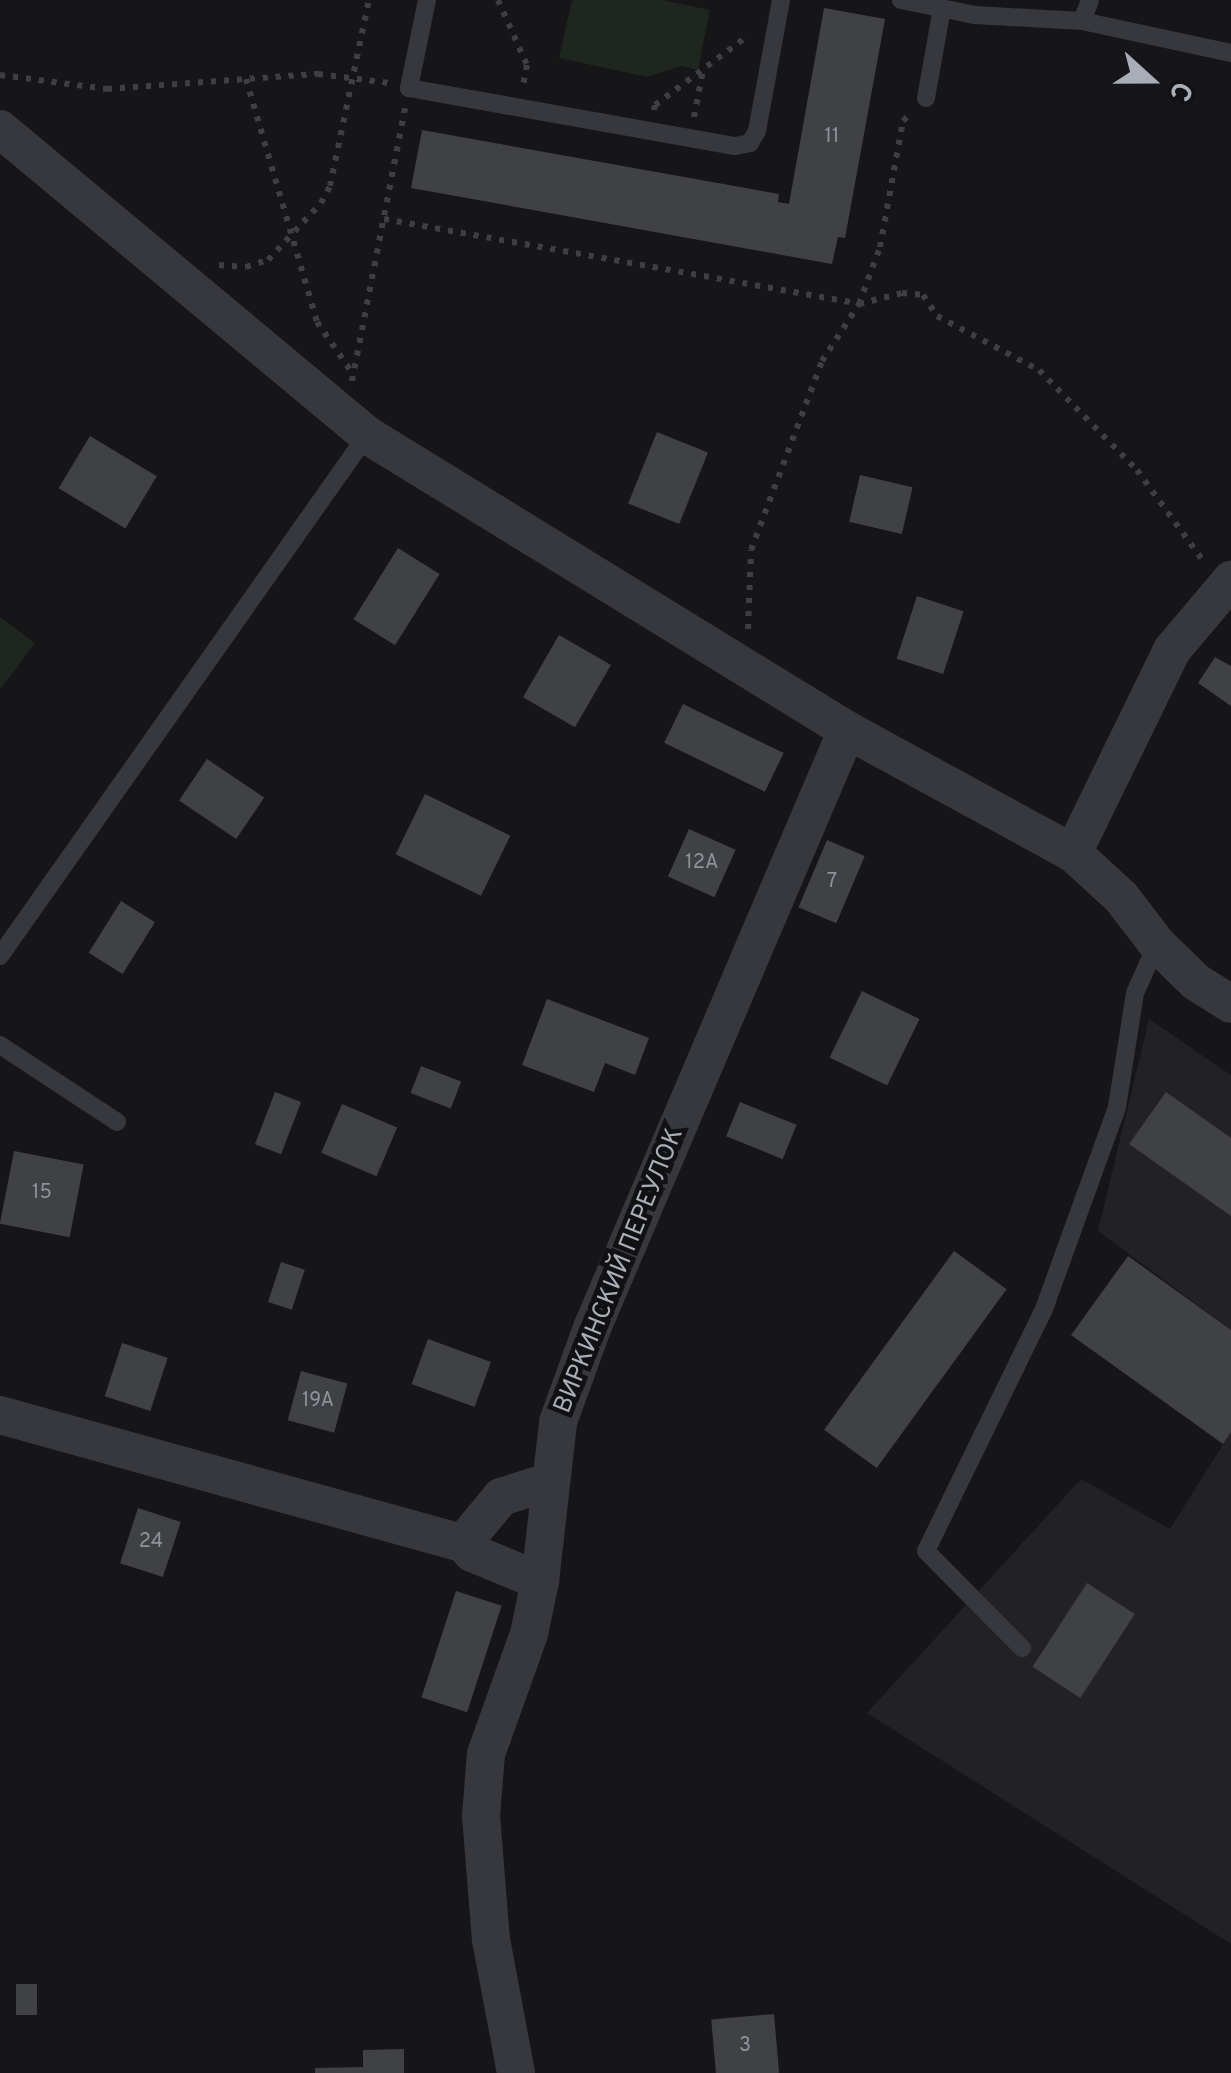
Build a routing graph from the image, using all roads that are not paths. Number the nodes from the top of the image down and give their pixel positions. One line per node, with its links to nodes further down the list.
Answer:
1 (428, 0): 4 (lane)
2 (901, 0): 6 (lane)
3 (1090, 0): 7 (lane)
4 (779, 7)
5 (977, 7): 6 (lane); 7 (lane)
6 (942, 8): 9 (lane)
7 (1082, 22): 8 (lane)
8 (1231, 53)
9 (926, 98)
10 (0, 130): 11 (street)
11 (357, 426): 13 (street); 16 (lane)
12 (1228, 584): 14 (street)
13 (847, 730): 14 (street); 21 (street, ВИРКИНСКИЙ ПЕРЕУЛОК)
14 (1073, 853): 15 (street)
15 (1157, 944): 17 (street); 24 (lane)
16 (0, 956)
17 (1231, 1004)
18 (0, 1045): 19 (lane)
19 (117, 1122)
20 (0, 1415): 22 (street)
21 (548, 1482): 22 (street); 23 (street, ВИРКИНСКИЙ ПЕРЕУЛОК)
22 (462, 1543): 23 (street)
23 (540, 1581): 25 (street, ВИРКИНСКИЙ ПЕРЕУЛОК)
24 (1022, 1648)
25 (516, 2073)

